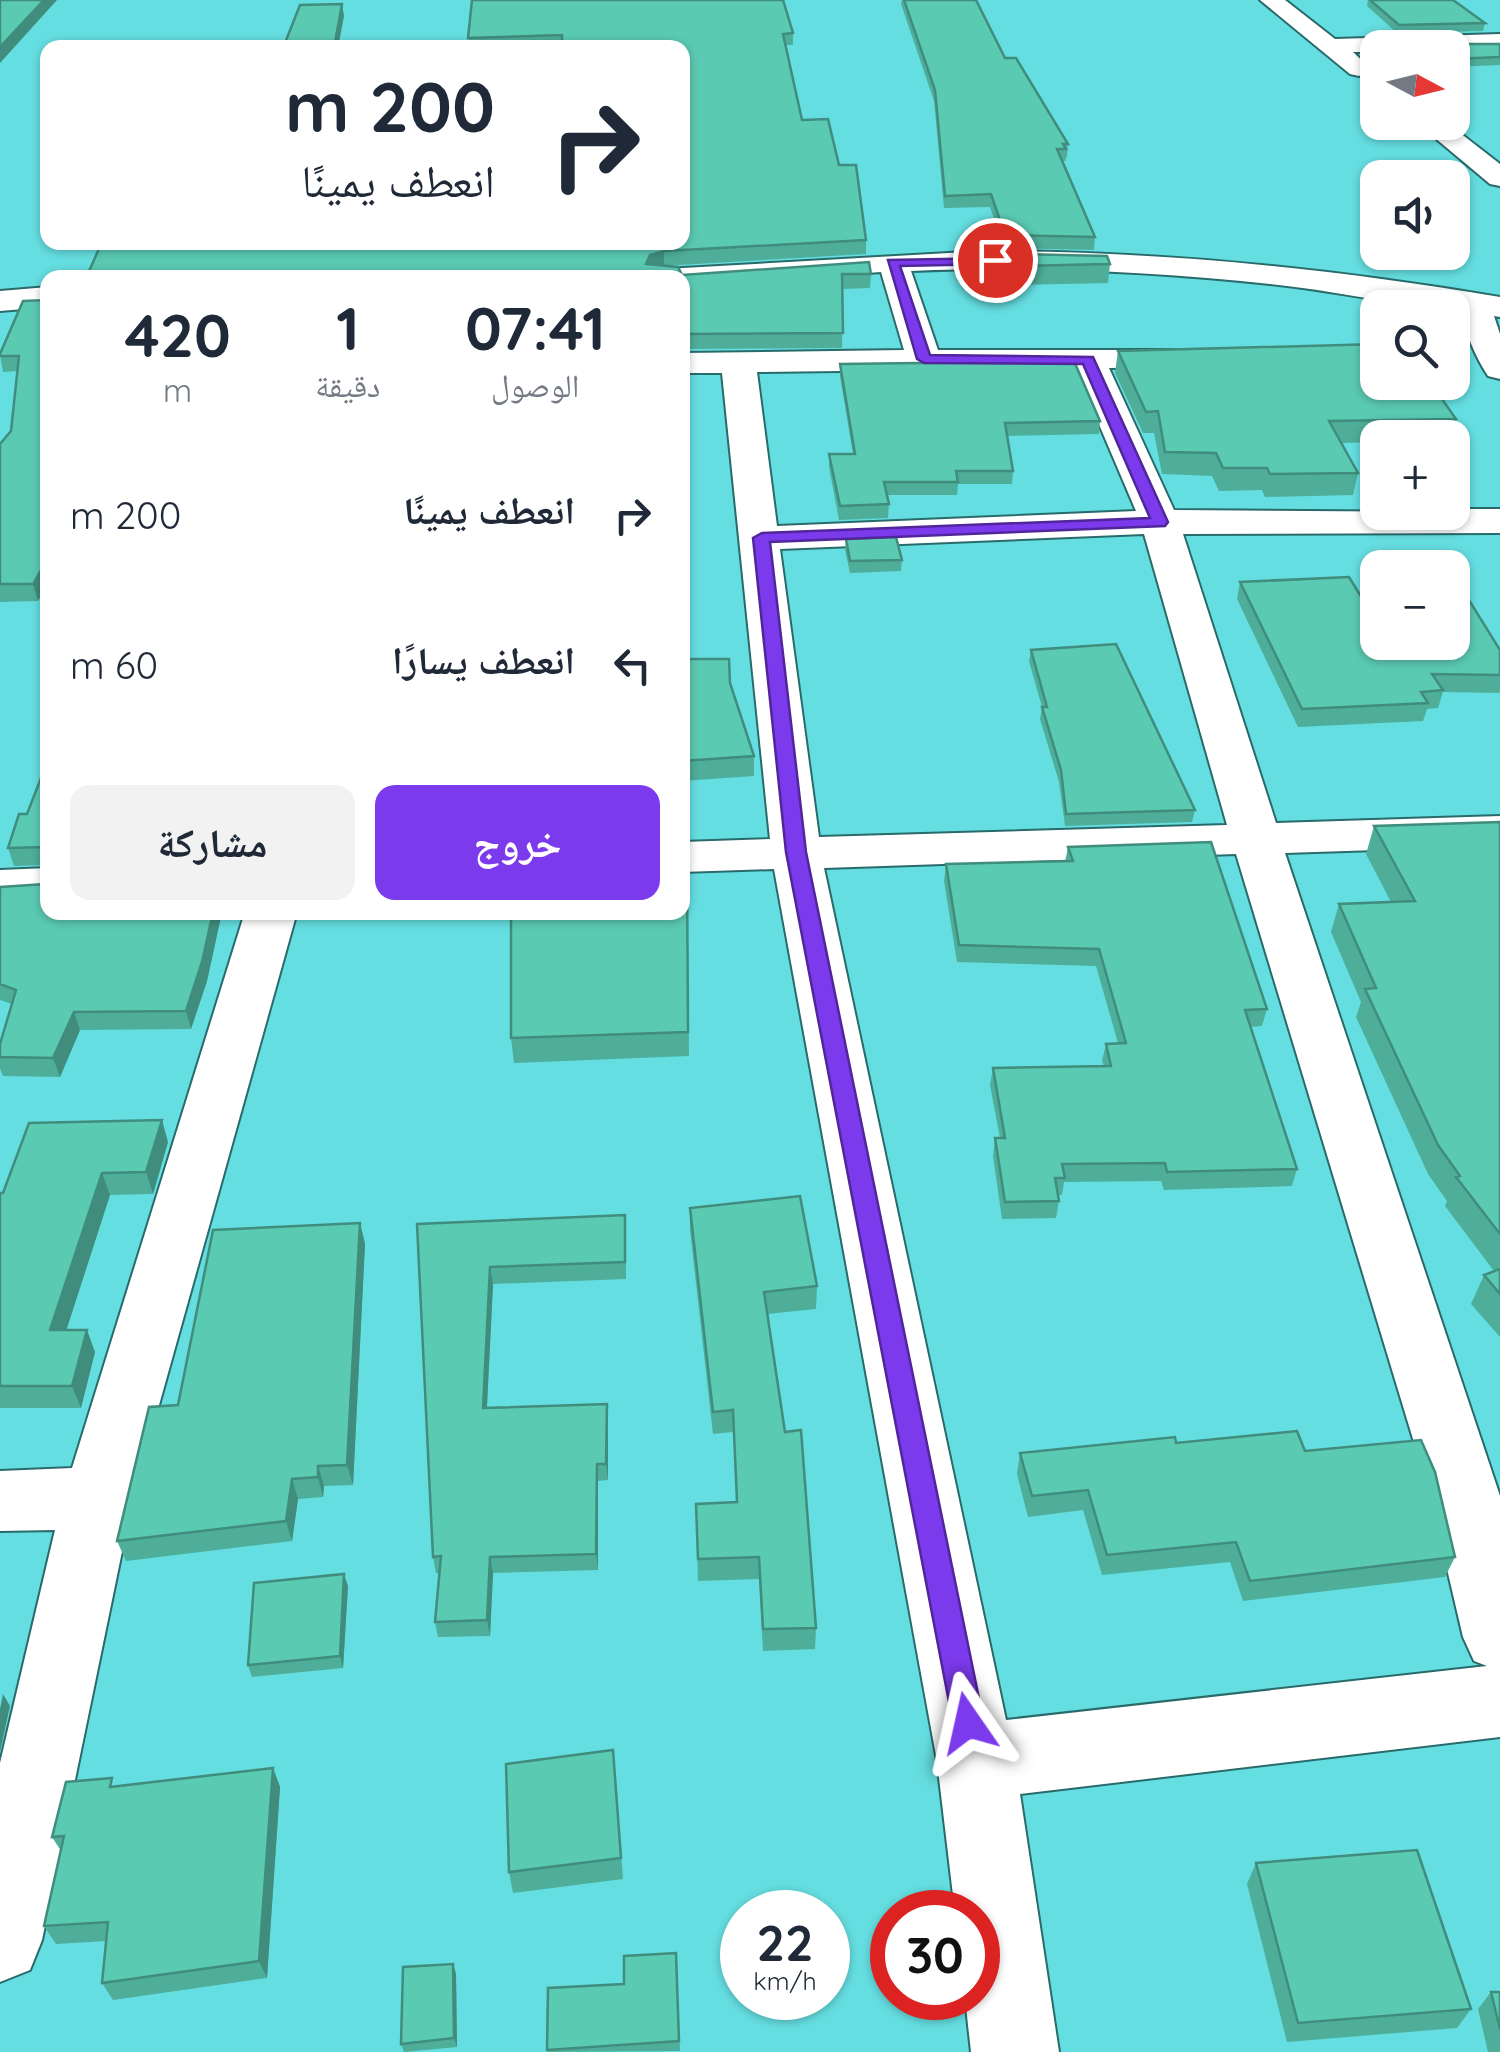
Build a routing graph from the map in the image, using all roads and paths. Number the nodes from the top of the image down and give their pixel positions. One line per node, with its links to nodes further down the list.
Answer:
1 (1271, 0): 3 (street)
2 (1500, 41): 3 (street)
3 (1331, 46): 4 (street)
4 (1360, 69)
5 (1452, 140): 6 (street)
6 (1500, 178)
7 (893, 262): 8 (street); 11 (street); 13 (street)
8 (690, 276)
9 (40, 298): 10 (street)
10 (0, 301)
11 (1487, 305): 14 (street)
12 (1223, 356): 15 (street)
13 (924, 359): 15 (street); 16 (street)
14 (1494, 359)
15 (1088, 360): 18 (street)
16 (710, 362): 19 (street)
17 (1500, 521): 18 (street)
18 (1160, 522): 19 (street); 21 (street)
19 (762, 538): 22 (street)
20 (1500, 831): 21 (street)
21 (1256, 839): 22 (street); 29 (street)
22 (796, 852): 23 (street); 31 (street)
23 (690, 857)
24 (40, 884): 25 (street)
25 (0, 886)
26 (268, 920): 27 (street)
27 (98, 1498): 28 (street); 32 (street)
28 (0, 1502)
29 (1498, 1620)
30 (1500, 1701): 31 (street)
31 (976, 1761): 33 (street)
32 (0, 1940)
33 (1015, 2052)

